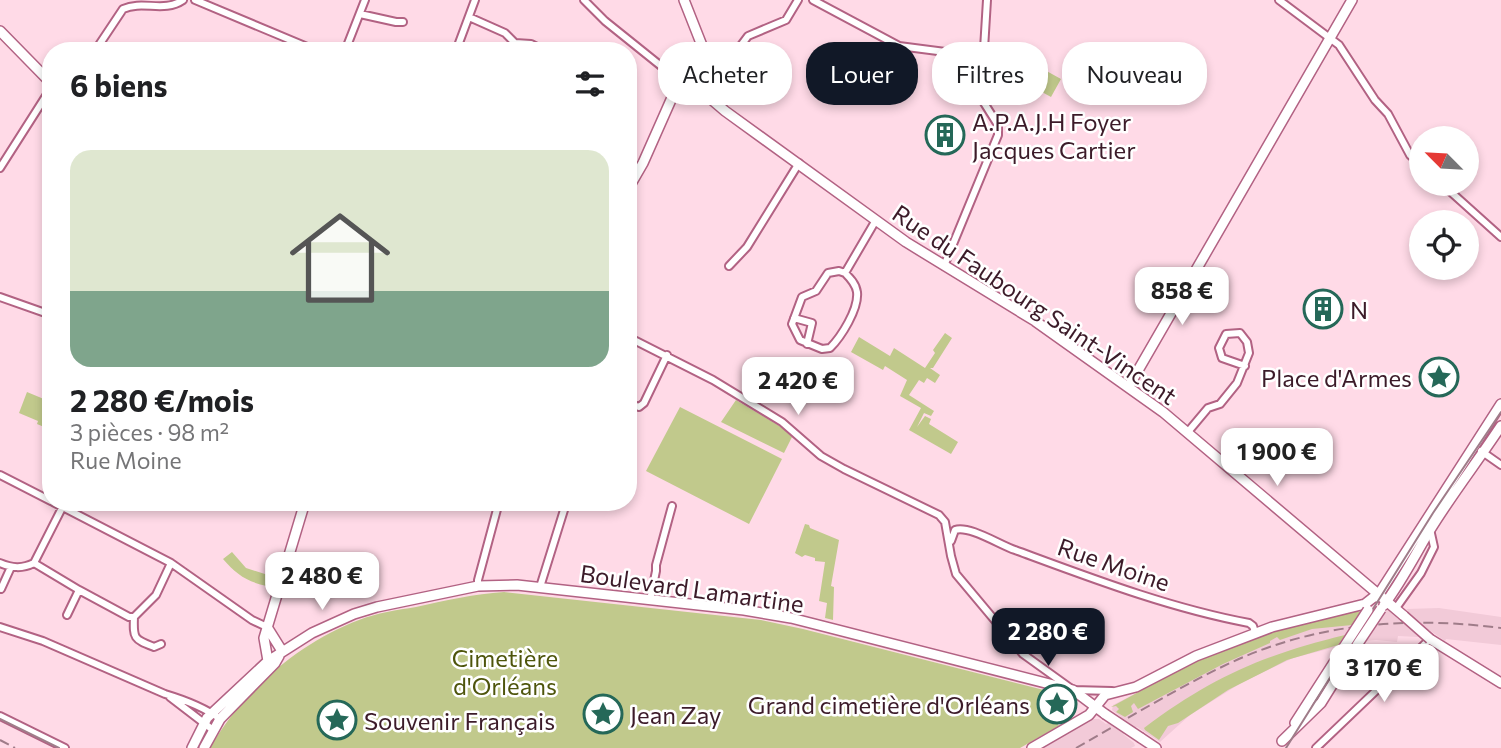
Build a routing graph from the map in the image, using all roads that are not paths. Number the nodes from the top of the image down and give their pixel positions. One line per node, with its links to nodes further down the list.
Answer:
1 (183, 0): 17 (street)
2 (195, 0): 18 (street)
3 (365, 0): 12 (street)
4 (475, 0): 13 (street)
5 (584, 0): 22 (street)
6 (684, 0): 23 (street)
7 (798, 0): 24 (street)
8 (813, 0): 27 (street)
9 (987, 0): 25 (street)
10 (1279, 0): 16 (street)
11 (1352, 0): 16 (street)
12 (360, 14): 14 (street); 19 (street)
13 (469, 17): 20 (street); 21 (street)
14 (402, 22)
15 (0, 31): 29 (street)
16 (1330, 37): 36 (street); 53 (street)
17 (101, 42)
18 (295, 42)
19 (349, 42)
20 (459, 42)
21 (514, 42)
22 (631, 42)
23 (703, 42)
24 (744, 42)
25 (985, 42)
26 (637, 47): 28 (street)
27 (932, 50)
28 (658, 64)
29 (42, 75)
30 (42, 99): 38 (street)
31 (669, 105): 39 (street)
32 (719, 105): 35 (street, Rue du Faubourg Saint-Vincent)
33 (725, 105): 35 (street, Rue du Faubourg Saint-Vincent)
34 (985, 105): 44 (street)
35 (739, 120): 37 (street, Rue du Faubourg Saint-Vincent)
36 (1409, 153)
37 (799, 163): 41 (street, Rue du Faubourg Saint-Vincent); 43 (street)
38 (1, 164)
39 (637, 173)
40 (1455, 196): 42 (street)
41 (876, 220): 44 (street, Rue du Faubourg Saint-Vincent); 45 (street)
42 (1501, 237)
43 (729, 266)
44 (944, 266): 53 (street, Rue du Faubourg Saint-Vincent)
45 (845, 273): 48 (street); 50 (street)
46 (0, 297): 47 (street)
47 (42, 312)
48 (794, 318): 50 (street); 50 (street)
49 (637, 342): 51 (street)
50 (807, 344)
51 (667, 355): 55 (street); 69 (street)
52 (1245, 366): 52 (street); 57 (street)
53 (1129, 386): 57 (street, Rue du Faubourg Saint-Vincent)
54 (1501, 404): 78 (street)
55 (637, 406)
56 (1501, 426): 58 (street)
57 (1187, 433): 78 (street, Rue du Faubourg Saint-Vincent)
58 (1481, 451): 59 (street); 68 (street)
59 (1501, 465)
60 (0, 475): 61 (street)
61 (42, 497)
62 (672, 506): 79 (street)
63 (61, 511): 71 (street)
64 (75, 511): 72 (street)
65 (302, 511): 85 (street)
66 (497, 511): 74 (street)
67 (564, 511): 75 (street)
68 (1430, 529): 80 (street); 81 (street)
69 (950, 550): 86 (street, Rue Moine); 92 (street)
70 (0, 562): 73 (street)
71 (34, 563): 73 (street); 77 (street)
72 (171, 564): 83 (street); 85 (street)
73 (11, 567): 76 (street)
74 (478, 586): 75 (street, Boulevard Lamartine); 89 (street, Boulevard Lamartine)
75 (540, 587): 79 (street, Boulevard Lamartine)
76 (1, 589)
77 (79, 590): 82 (street); 83 (street)
78 (1379, 593): 80 (street, Rue du Faubourg Saint-Vincent); 86 (street); 101 (street, bridge)
79 (650, 600): 92 (street, Boulevard Lamartine)
80 (1387, 600): 81 (street, Rue du Faubourg Saint-Vincent); 101 (street, bridge)
81 (1396, 608): 87 (street, Rue du Faubourg Saint-Vincent, bridge)
82 (66, 615)
83 (134, 617): 88 (street)
84 (0, 627): 94 (street)
85 (267, 627): 89 (street); 90 (street)
86 (1255, 632): 93 (street)
87 (1430, 639): 91 (street, Rue du Faubourg Saint-Vincent); 107 (street)
88 (161, 644)
89 (282, 651): 90 (street, Boulevard Lamartine); 97 (street, Boulevard Lamartine)
90 (268, 661): 97 (street, Boulevard Lamartine)
91 (1501, 683)
92 (1073, 690): 93 (street); 95 (street, Boulevard Lamartine)
93 (1118, 691): 95 (street)
94 (165, 694): 97 (street); 98 (street)
95 (1095, 708): 100 (street, Boulevard Lamartine, bridge); 105 (street)
96 (0, 716): 102 (street)
97 (216, 716): 98 (street, Boulevard Lamartine); 99 (street, Boulevard Lamartine)
98 (203, 724): 99 (street); 103 (street, Boulevard Lamartine)
99 (213, 730): 104 (street, Boulevard Lamartine)
100 (1142, 742): 106 (street, Boulevard Lamartine)
101 (1279, 744)
102 (65, 748)
103 (193, 748)
104 (204, 748)
105 (1032, 748)
106 (1156, 748)
107 (1316, 748)

